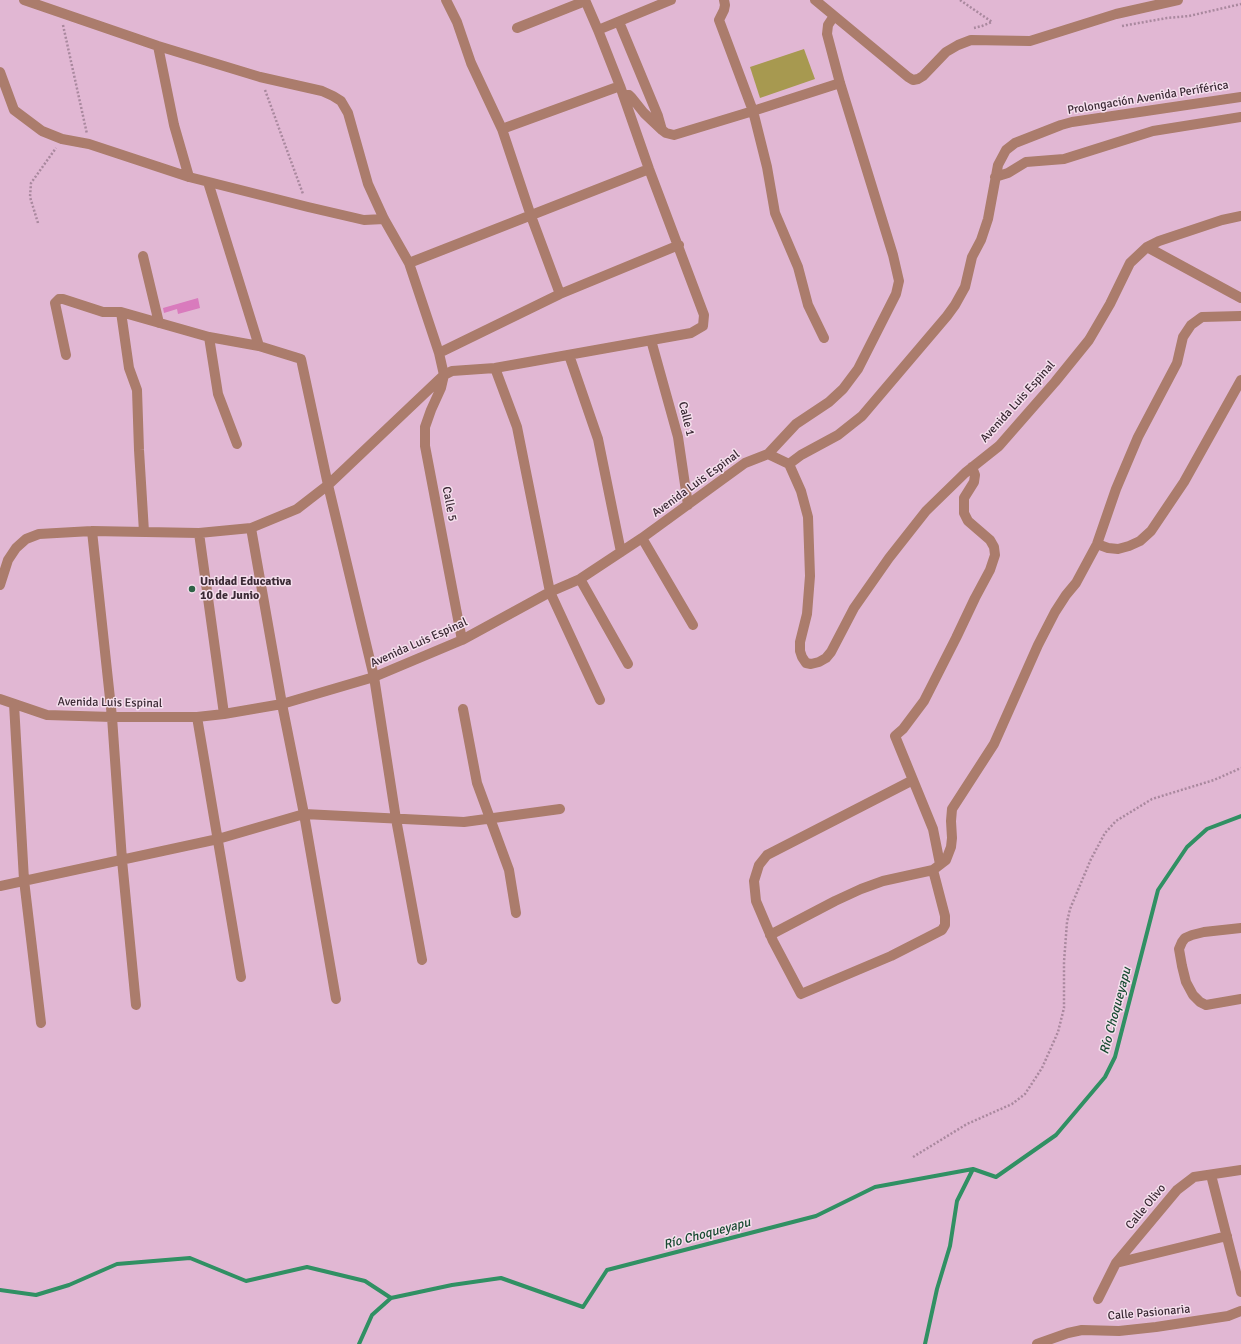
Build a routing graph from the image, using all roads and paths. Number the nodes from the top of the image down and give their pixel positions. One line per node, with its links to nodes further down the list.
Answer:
1 (24, 0): 10 (street)
2 (446, 0): 25 (street)
3 (585, 0): 14 (street); 16 (street)
4 (671, 0): 12 (street)
5 (724, 0): 23 (street)
6 (815, 0): 11 (street)
7 (960, 0): 15 (path)
8 (1178, 0): 11 (street)
9 (1241, 4): 13 (path)
10 (61, 13): 17 (street); 28 (path)
11 (834, 16): 20 (street)
12 (619, 22): 16 (street); 26 (street)
13 (1120, 26)
14 (517, 28)
15 (967, 29)
16 (598, 30): 21 (street)
17 (158, 46): 19 (street); 31 (street)
18 (0, 72): 27 (street)
19 (260, 78): 33 (path); 36 (street)
20 (840, 83): 23 (street); 58 (street)
21 (621, 90): 25 (street); 26 (street); 29 (street)
22 (1241, 97): 30 (street, Prolongación Avenida Periférica)
23 (753, 111): 26 (street); 48 (street)
24 (1241, 117): 30 (street)
25 (502, 129): 34 (street)
26 (662, 130)
27 (62, 139): 28 (street); 37 (path)
28 (89, 144): 31 (street)
29 (649, 169): 34 (street); 38 (street)
30 (995, 176): 59 (street, Prolongación Avenida Periférica)
31 (189, 177): 32 (street)
32 (208, 182): 33 (street); 50 (street)
33 (308, 208): 36 (street)
34 (531, 216): 41 (street); 42 (street)
35 (1241, 216): 39 (street, Avenida Luis Espinal)
36 (384, 219): 41 (street)
37 (38, 223)
38 (679, 245): 42 (street); 49 (street)
39 (1147, 247): 43 (street); 60 (street, Avenida Luis Espinal)
40 (143, 256): 46 (street)
41 (409, 263): 51 (street)
42 (560, 294): 51 (street)
43 (1241, 298)
44 (121, 312): 46 (street); 52 (street); 65 (street)
45 (1241, 316): 68 (street)
46 (159, 323): 47 (street)
47 (210, 337): 50 (street); 57 (street)
48 (824, 338)
49 (651, 340): 53 (street); 62 (street, Calle 1)
50 (259, 346): 61 (street)
51 (439, 352): 55 (street)
52 (66, 355)
53 (569, 355): 54 (street); 69 (street)
54 (495, 368): 55 (street); 72 (street)
55 (444, 375): 61 (street); 74 (street, Calle 5)
56 (1241, 380): 68 (street)
57 (237, 444)
58 (768, 454): 59 (street); 62 (street, Avenida Luis Espinal)
59 (789, 464): 60 (street, Avenida Luis Espinal)
60 (972, 467): 86 (street)
61 (328, 485): 63 (street); 76 (street)
62 (688, 505): 67 (street, Avenida Luis Espinal)
63 (251, 528): 66 (street); 80 (street)
64 (92, 531): 65 (street); 71 (street); 83 (street)
65 (144, 532): 66 (street)
66 (198, 533): 82 (street)
67 (642, 538): 69 (street, Avenida Luis Espinal); 73 (street)
68 (1097, 544): 93 (street)
69 (621, 552): 70 (street, Avenida Luis Espinal)
70 (580, 579): 72 (street, Avenida Luis Espinal); 75 (street)
71 (0, 585)
72 (550, 592): 74 (street, Avenida Luis Espinal); 78 (street)
73 (693, 625)
74 (462, 640): 76 (street, Avenida Luis Espinal)
75 (628, 664)
76 (374, 677): 80 (street, Avenida Luis Espinal); 89 (street)
77 (0, 699): 79 (street, Avenida Luis Espinal)
78 (600, 700)
79 (14, 704): 83 (street, Avenida Luis Espinal); 94 (street)
80 (282, 704): 82 (street, Avenida Luis Espinal); 88 (street)
81 (463, 709): 90 (street)
82 (224, 714): 84 (street, Avenida Luis Espinal)
83 (112, 717): 84 (street, Avenida Luis Espinal); 92 (street)
84 (197, 717): 91 (street)
85 (1241, 768): 105 (path)
86 (913, 780): 93 (street); 98 (street)
87 (560, 809): 90 (street)
88 (304, 814): 89 (street); 91 (street); 101 (street)
89 (396, 819): 90 (street); 99 (street)
90 (490, 819): 96 (street)
91 (218, 839): 92 (street); 100 (street)
92 (122, 860): 94 (street); 103 (street)
93 (937, 867): 98 (street); 98 (street)
94 (24, 880): 95 (street); 104 (street)
95 (0, 886)
96 (516, 913)
97 (1241, 928): 102 (street)
98 (770, 935)
99 (422, 960)
100 (241, 977)
101 (336, 999)
102 (1241, 999)
103 (136, 1005)
104 (42, 1023)
105 (913, 1157)
106 (1241, 1170): 107 (street, Calle Olivo)
107 (1211, 1175): 108 (street); 109 (street, Calle Olivo)
108 (1227, 1236): 109 (street); 110 (street)
109 (1116, 1263): 111 (street, Calle Olivo)
110 (1241, 1292)
111 (1098, 1299)
112 (1241, 1311): 113 (street, Calle Pasionaria)
113 (1037, 1344)

